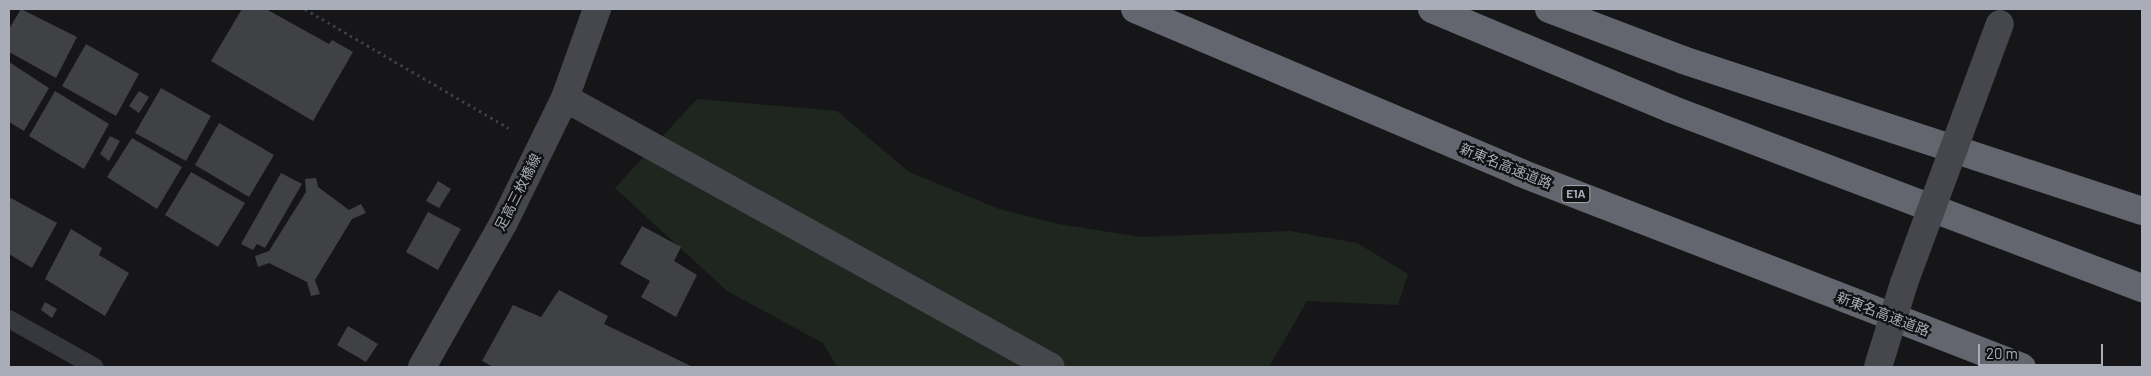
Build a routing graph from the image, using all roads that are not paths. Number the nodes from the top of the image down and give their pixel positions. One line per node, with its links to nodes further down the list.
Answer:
1 (597, 9): 6 (street, 足高三枚橋線)
2 (1135, 9): 10 (highway, 新東名高速道路 / E1A)
3 (1432, 9): 8 (highway)
4 (1549, 9): 7 (highway)
5 (2003, 16): 14 (street, bridge)
6 (565, 98): 12 (street, 足高三枚橋線); 13 (street)
7 (2142, 211)
8 (2142, 288)
9 (9, 319): 11 (lane)
10 (1951, 341): 15 (highway); 16 (highway, 新東名高速道路 / E1A)
11 (95, 367)
12 (422, 367)
13 (1051, 367)
14 (1878, 367)
15 (2008, 367)
16 (2022, 367)

